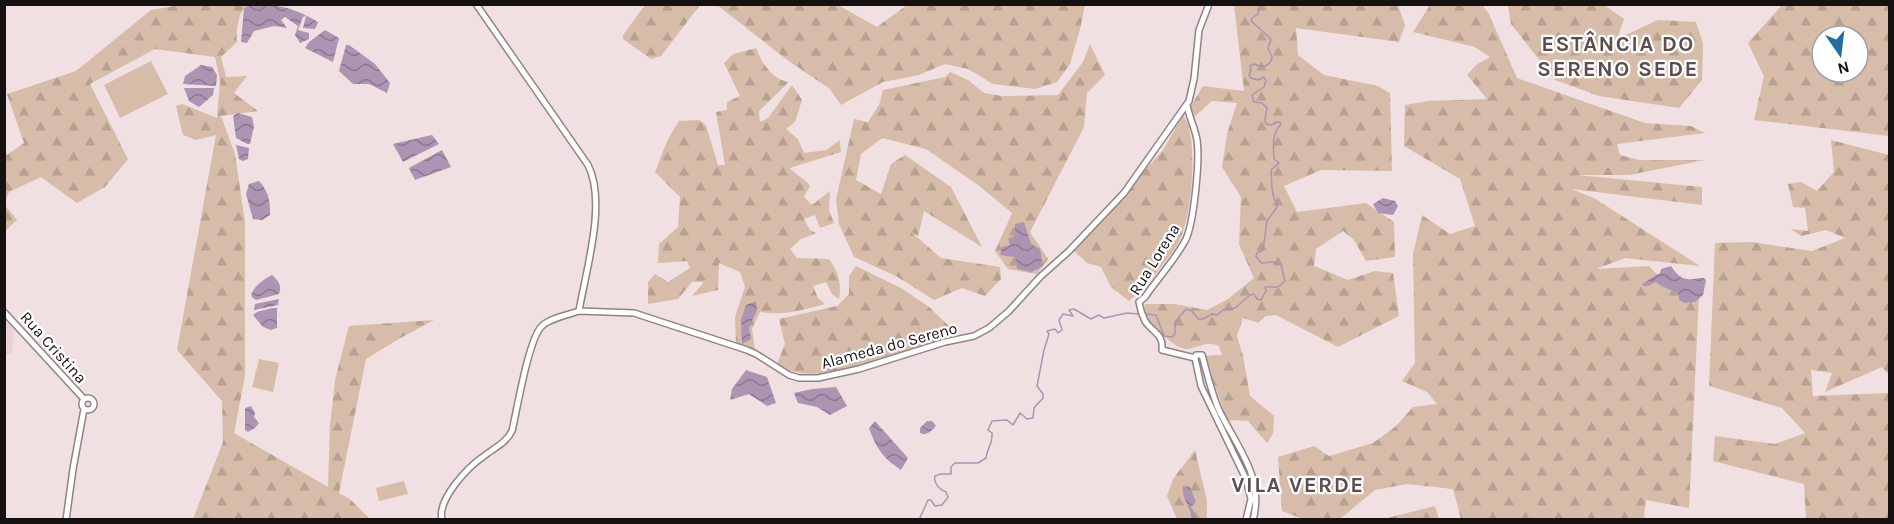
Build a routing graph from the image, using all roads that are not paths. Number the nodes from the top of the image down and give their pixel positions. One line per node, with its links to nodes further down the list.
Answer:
1 (476, 4): 4 (street)
2 (1209, 4): 3 (street, Alameda do Sereno)
3 (1186, 105): 4 (street, Alameda do Sereno); 6 (street, Rua Lorena)
4 (579, 311): 10 (street)
5 (4, 312): 7 (street, Rua Cristina)
6 (1195, 358): 11 (street); 12 (street)
7 (84, 399): 8 (street); 8 (street)
8 (84, 409): 9 (street)
9 (66, 519)
10 (442, 519)
11 (1246, 519)
12 (1253, 519)

